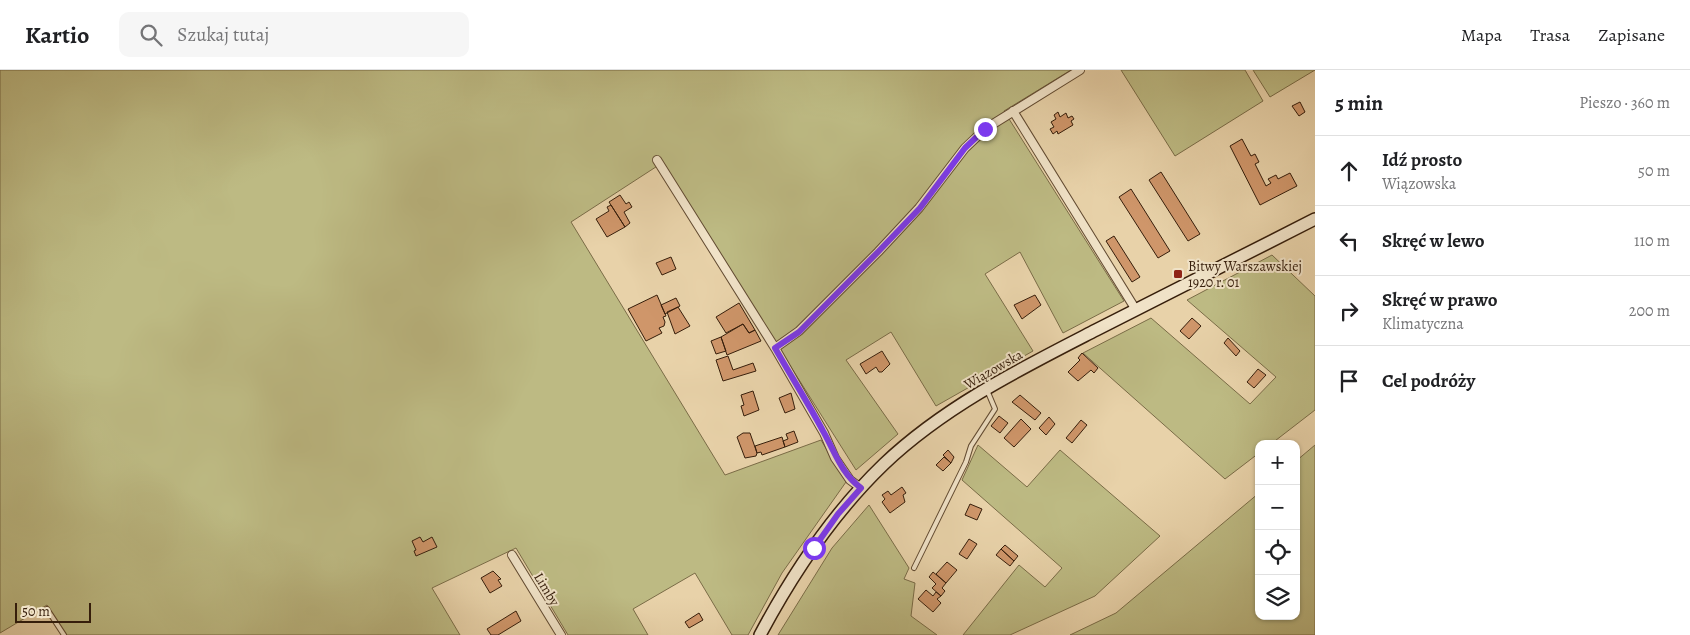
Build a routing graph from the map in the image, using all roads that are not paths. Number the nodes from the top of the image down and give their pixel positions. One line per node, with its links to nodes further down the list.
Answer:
1 (1080, 70): 2 (street)
2 (1013, 111): 5 (street); 6 (street)
3 (657, 160): 6 (street)
4 (1315, 219): 5 (main road, Wiązowska)
5 (1136, 310): 7 (main road, Wiązowska)
6 (775, 348): 8 (street)
7 (986, 388): 8 (main road, Wiązowska); 10 (lane)
8 (861, 488): 14 (main road, Wiązowska)
9 (512, 555): 13 (street, Limby)
10 (914, 568)
11 (47, 609): 12 (lane)
12 (64, 635)
13 (560, 635)
14 (760, 635)

